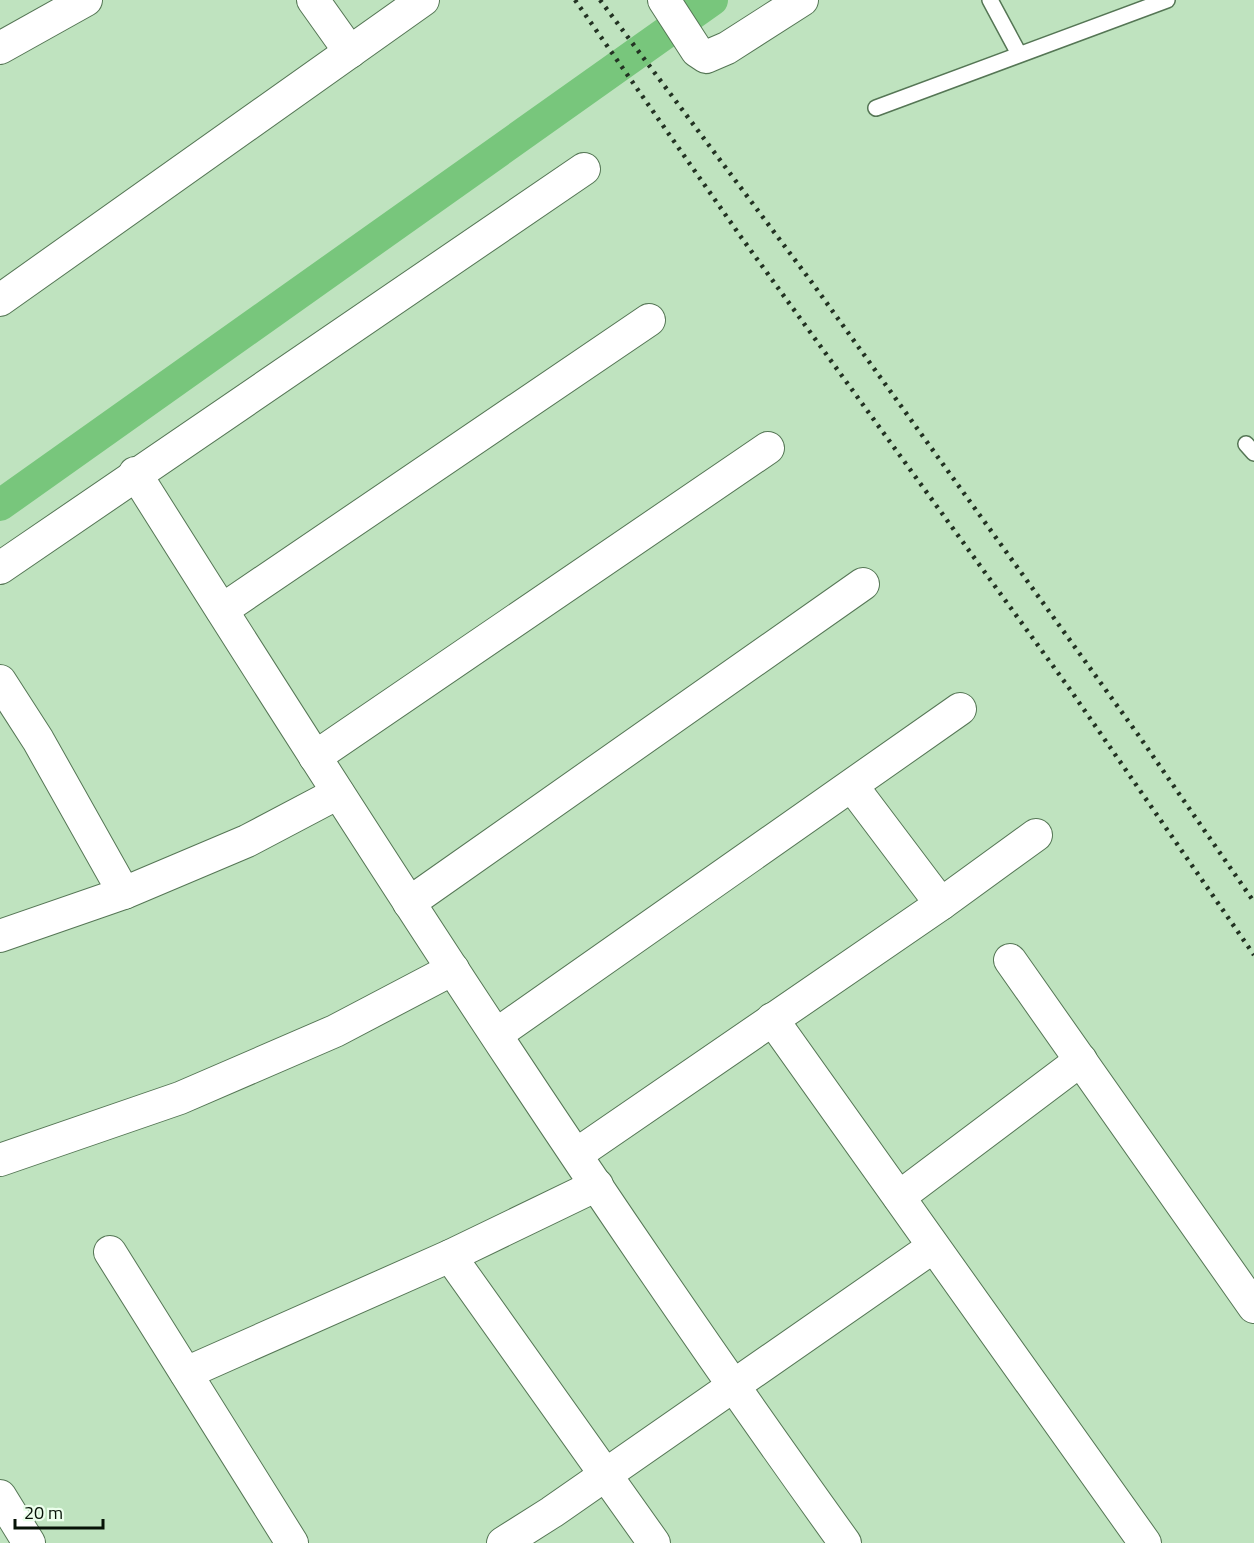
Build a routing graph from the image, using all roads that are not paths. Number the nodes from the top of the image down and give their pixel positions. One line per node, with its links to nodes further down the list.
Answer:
1 (86, 0): 8 (street)
2 (313, 0): 9 (street)
3 (423, 0): 9 (street)
4 (664, 0): 5 (street)
5 (802, 0)
6 (990, 0): 10 (lane)
7 (1167, 0): 10 (lane)
8 (0, 48)
9 (350, 52): 13 (street)
10 (1019, 54): 11 (lane)
11 (876, 108)
12 (584, 170): 16 (street)
13 (0, 300)
14 (649, 320): 19 (street)
15 (768, 448): 22 (street)
16 (135, 473): 17 (street); 19 (street)
17 (0, 567)
18 (863, 584): 27 (street)
19 (222, 610): 22 (street)
20 (0, 681): 26 (street)
21 (960, 709): 23 (street)
22 (315, 757): 24 (street)
23 (852, 786): 28 (street); 33 (street)
24 (338, 793): 26 (street); 27 (street)
25 (1036, 835): 28 (street)
26 (124, 893): 29 (street)
27 (409, 903): 31 (street)
28 (941, 904): 32 (street)
29 (0, 936)
30 (1010, 960): 34 (street)
31 (453, 969): 33 (street); 36 (street)
32 (772, 1019): 35 (street); 38 (street)
33 (497, 1034): 35 (street)
34 (1081, 1060): 38 (street); 42 (street)
35 (577, 1154): 37 (street)
36 (0, 1160)
37 (597, 1185): 41 (street); 44 (street)
38 (899, 1197): 39 (street)
39 (933, 1247): 44 (street); 52 (street)
40 (110, 1252): 43 (street)
41 (450, 1256): 43 (street); 45 (street)
42 (1254, 1307)
43 (186, 1373): 48 (street)
44 (732, 1387): 45 (street); 51 (street)
45 (605, 1475): 49 (street); 50 (street)
46 (0, 1496): 47 (street)
47 (29, 1543)
48 (292, 1543)
49 (503, 1543)
50 (654, 1543)
51 (845, 1543)
52 (1145, 1543)

